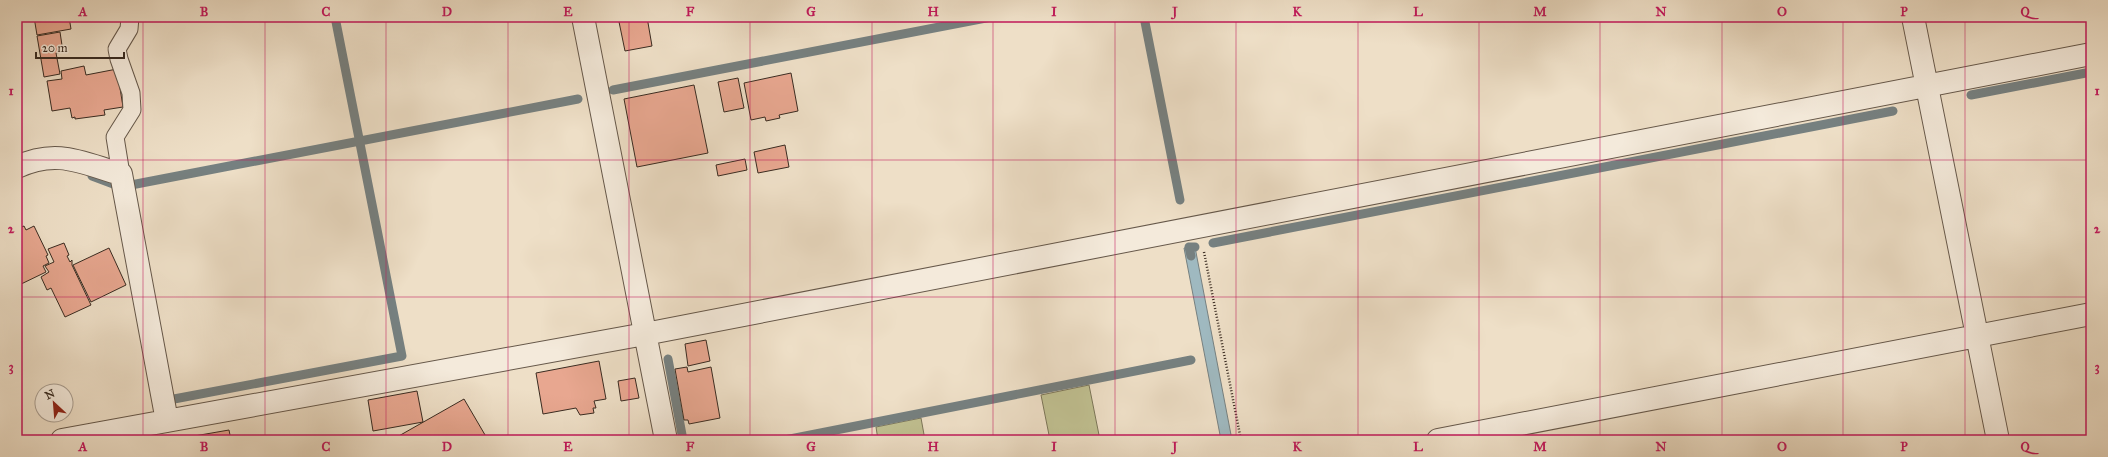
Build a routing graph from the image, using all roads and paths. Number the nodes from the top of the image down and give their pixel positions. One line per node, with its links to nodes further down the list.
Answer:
1 (130, 17): 7 (lane)
2 (583, 17): 10 (street)
3 (1913, 17): 5 (street)
4 (2091, 54): 5 (street)
5 (1926, 87): 8 (street); 11 (street)
6 (17, 167): 7 (street)
7 (121, 174): 12 (street)
8 (1199, 227): 10 (street); 15 (path)
9 (2091, 314): 11 (street)
10 (645, 334): 12 (street); 14 (street)
11 (1978, 336): 16 (street); 17 (street)
12 (167, 421): 13 (street)
13 (62, 440)
14 (666, 440)
15 (1241, 440)
16 (1438, 440)
17 (1998, 440)

